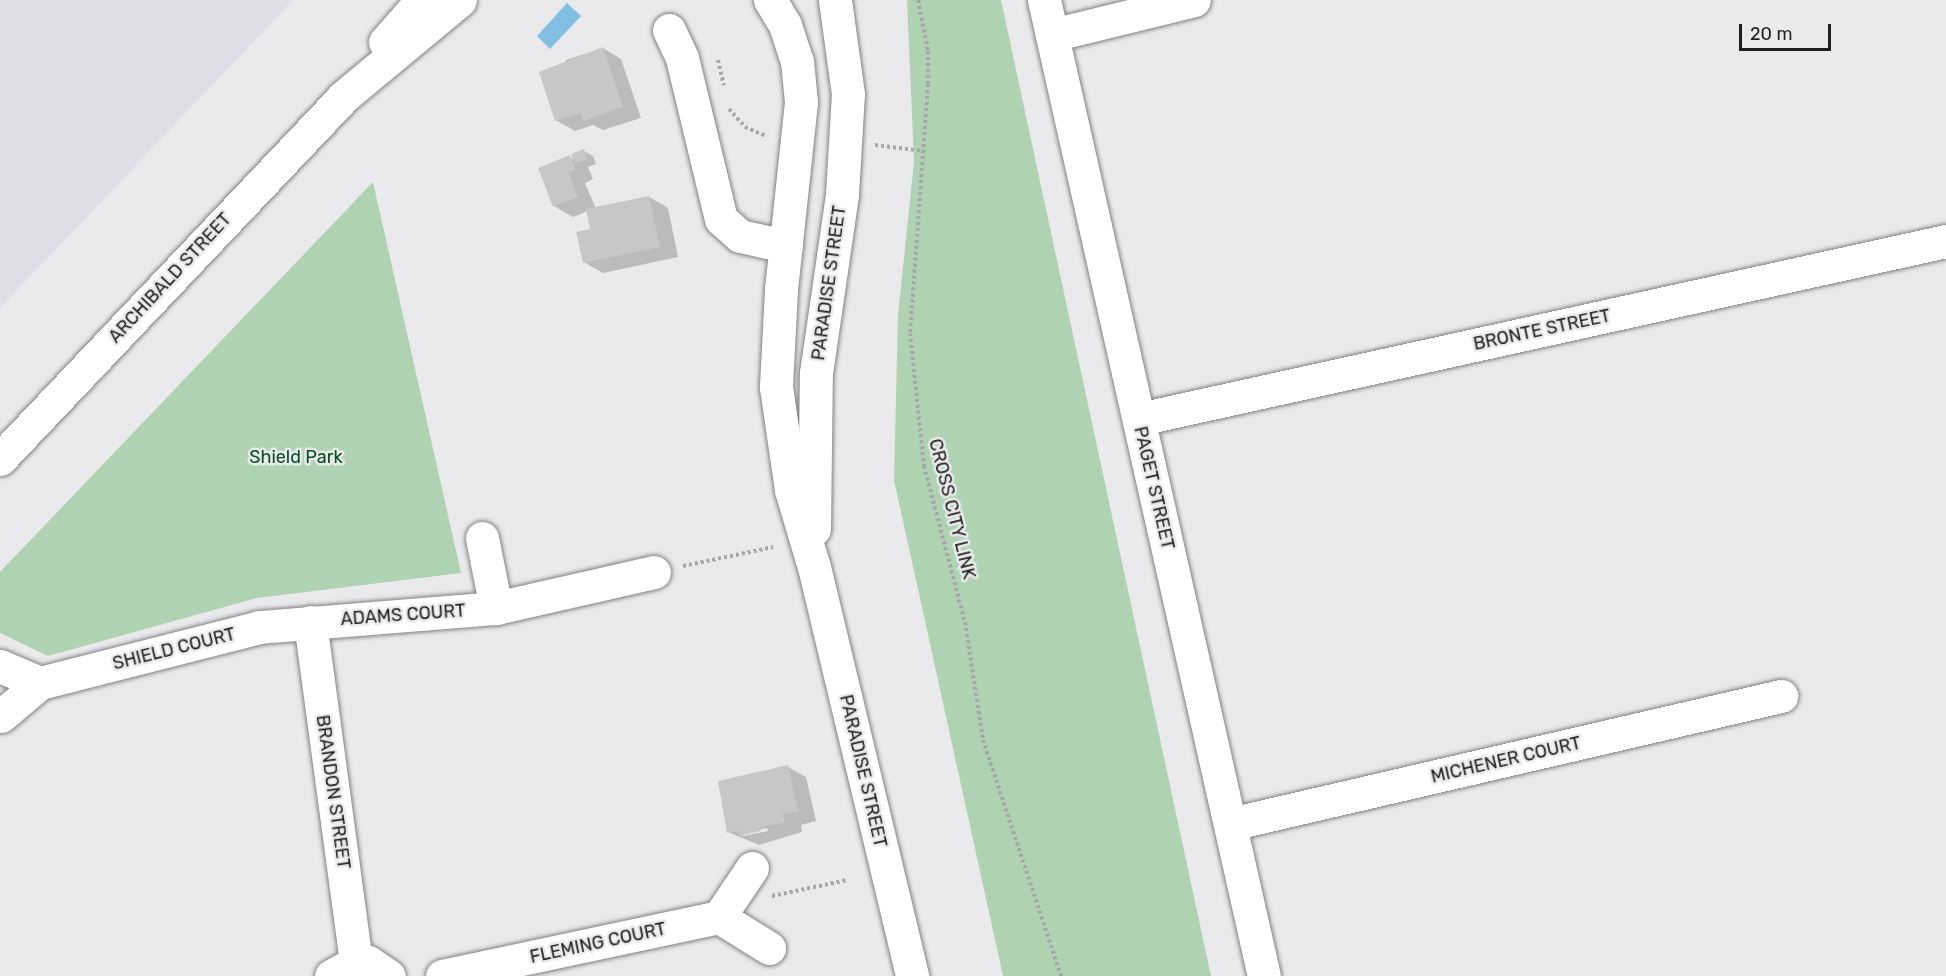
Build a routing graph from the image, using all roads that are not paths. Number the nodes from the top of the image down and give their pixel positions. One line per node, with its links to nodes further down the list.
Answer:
1 (422, 0): 9 (street, ARCHIBALD STREET)
2 (460, 0): 9 (street, ARCHIBALD STREET)
3 (770, 0): 11 (street, PARADISE STREET)
4 (835, 0): 15 (street, PARADISE STREET)
5 (1044, 0): 8 (street, PAGET STREET)
6 (1194, 0): 8 (street)
7 (669, 30): 11 (street)
8 (1052, 35): 12 (street, PAGET STREET)
9 (342, 98): 13 (street, ARCHIBALD STREET)
10 (1946, 242): 12 (street, BRONTE STREET)
11 (786, 246): 15 (street, PARADISE STREET)
12 (1138, 419): 23 (street, PAGET STREET)
13 (0, 459)
14 (482, 538): 17 (street)
15 (814, 567): 30 (street, PARADISE STREET)
16 (654, 572): 17 (street, ADAMS COURT)
17 (496, 608): 18 (street, ADAMS COURT)
18 (310, 622): 20 (street, SHIELD COURT); 27 (street, BRANDON STREET)
19 (0, 666): 20 (street)
20 (40, 683): 22 (street, SHIELD COURT)
21 (1781, 696): 23 (street, MICHENER COURT)
22 (1, 716)
23 (1230, 824): 31 (street, PAGET STREET)
24 (752, 868): 25 (street)
25 (719, 917): 26 (street); 29 (street, FLEMING COURT)
26 (769, 948)
27 (343, 969): 28 (street)
28 (389, 976)
29 (442, 976)
30 (912, 976)
31 (1264, 976)

